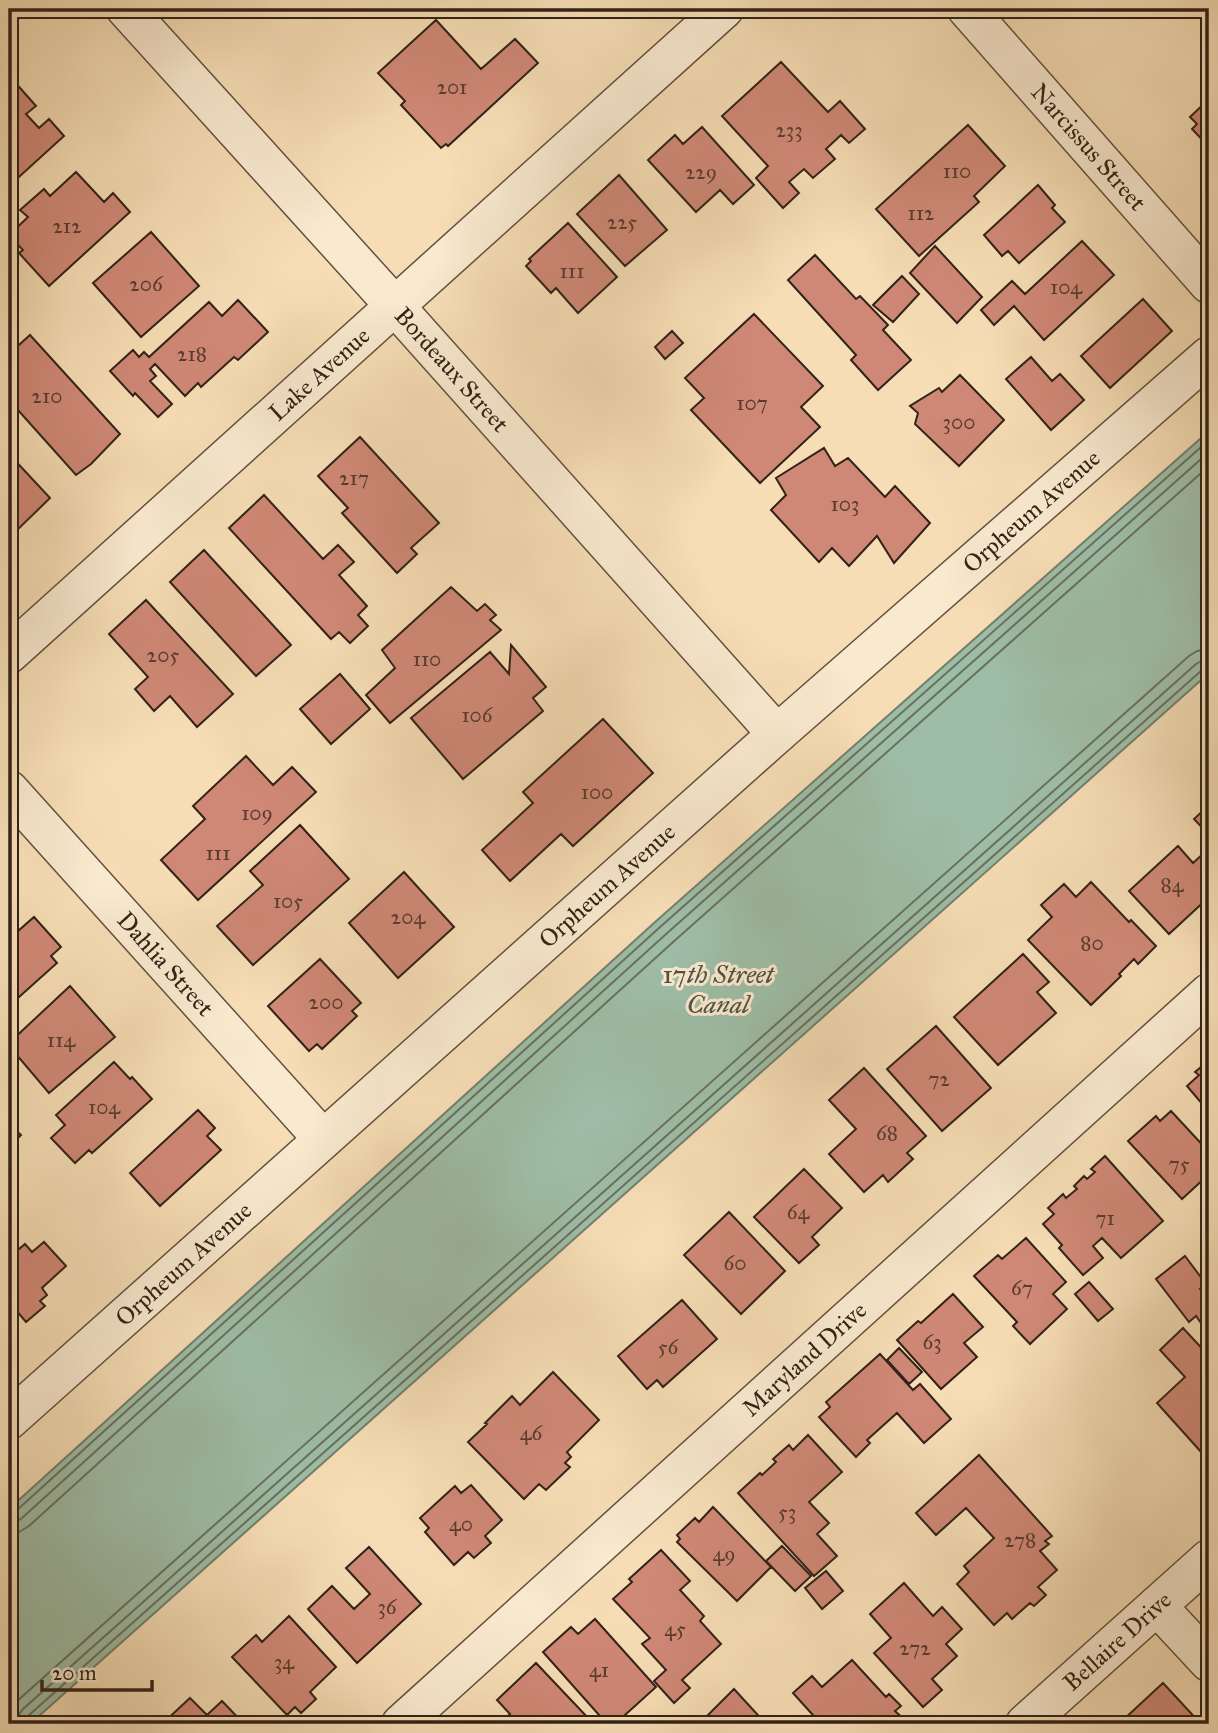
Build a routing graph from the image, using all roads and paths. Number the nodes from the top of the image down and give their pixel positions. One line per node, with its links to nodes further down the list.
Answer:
1 (126, 9): 5 (street, Bordeaux Street)
2 (724, 9): 5 (street, Lake Avenue)
3 (967, 9): 4 (street, Narcissus Street)
4 (1209, 284)
5 (394, 305): 7 (street, Lake Avenue); 8 (street, Bordeaux Street)
6 (1209, 356): 8 (street, Orpheum Avenue)
7 (9, 654)
8 (777, 734): 11 (street, Orpheum Avenue)
9 (9, 790): 11 (street, Dahlia Street)
10 (1209, 993): 16 (street, Maryland Drive)
11 (323, 1139): 12 (street, Orpheum Avenue)
12 (9, 1420)
13 (1209, 1559): 14 (street, Bellaire Drive)
14 (1157, 1606): 15 (street); 17 (street, Bellaire Drive)
15 (1209, 1662)
16 (401, 1724)
17 (1025, 1724)

